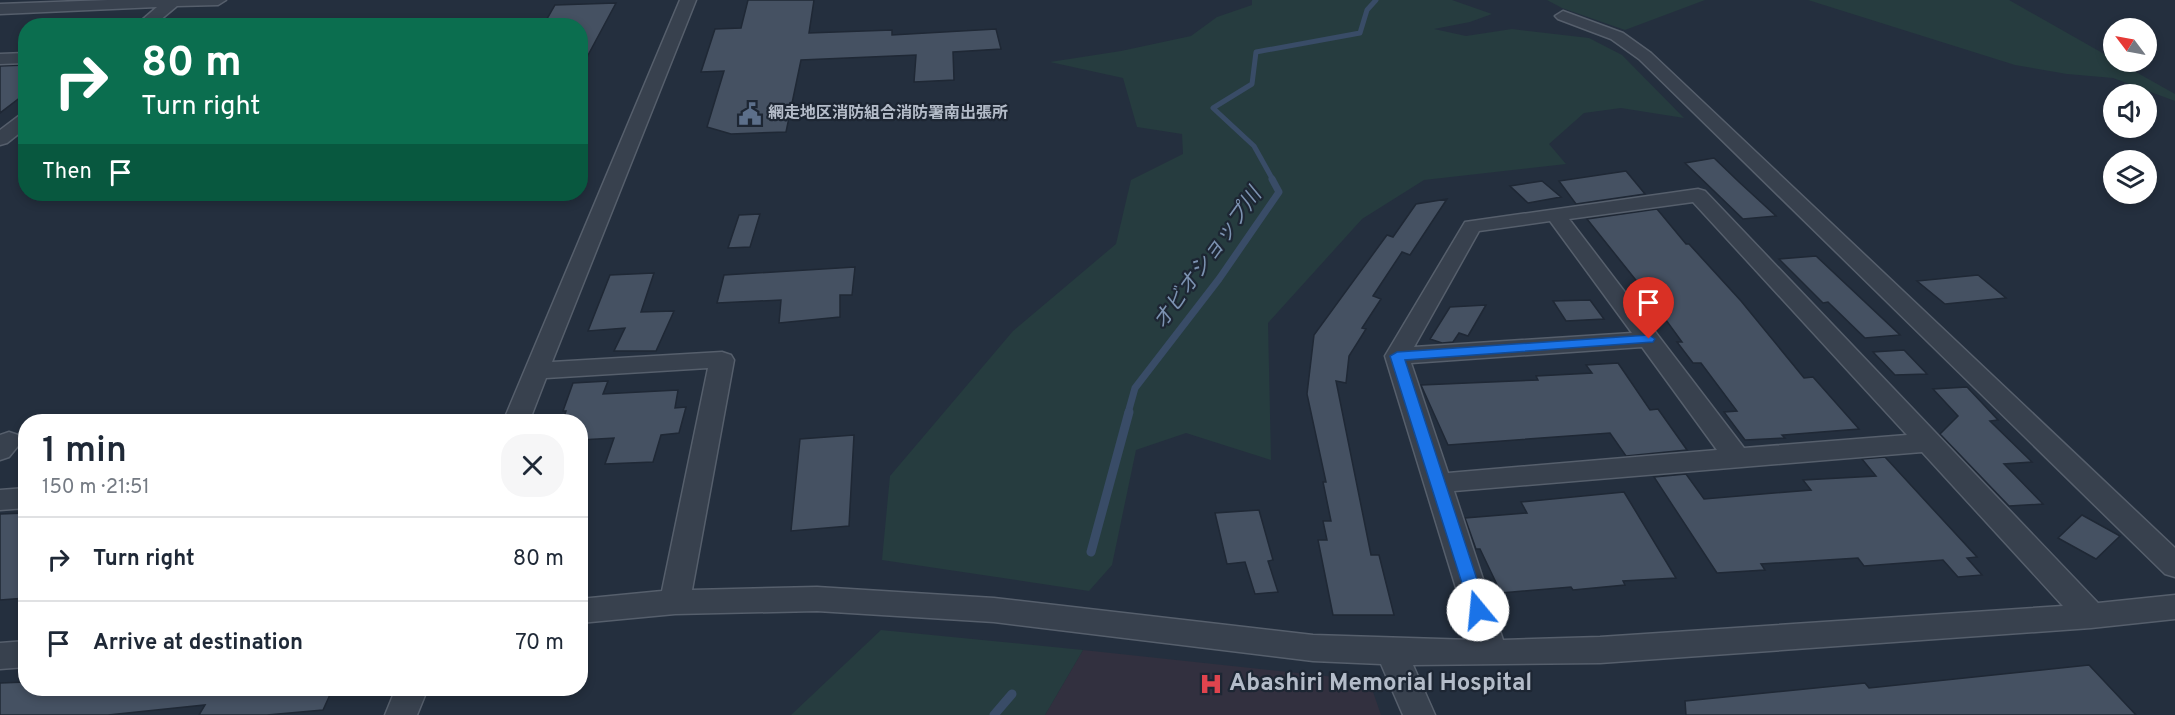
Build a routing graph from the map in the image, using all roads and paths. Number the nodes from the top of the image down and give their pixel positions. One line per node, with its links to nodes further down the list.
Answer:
1 (218, 0): 3 (street)
2 (688, 0): 14 (street)
3 (174, 1): 4 (street); 6 (street)
4 (0, 9)
5 (1563, 16): 21 (street)
6 (152, 18)
7 (18, 58): 8 (street)
8 (0, 59)
9 (18, 125): 10 (street)
10 (0, 139)
11 (1556, 215): 12 (street); 13 (street); 16 (street)
12 (1649, 339): 13 (street); 17 (street)
13 (1397, 356): 18 (street)
14 (536, 371): 15 (street); 22 (street)
15 (519, 414)
16 (1930, 441): 17 (street); 25 (street)
17 (1737, 458): 18 (street)
18 (1438, 483): 27 (street)
19 (18, 499): 20 (street)
20 (0, 500)
21 (2175, 566)
22 (675, 602): 24 (street); 26 (street)
23 (2175, 607): 25 (street)
24 (588, 609)
25 (2091, 616): 27 (street)
26 (1392, 652): 27 (street); 32 (street)
27 (1492, 653)
28 (18, 655): 29 (street)
29 (0, 656)
30 (409, 696): 31 (street)
31 (401, 715)
32 (1419, 715)

